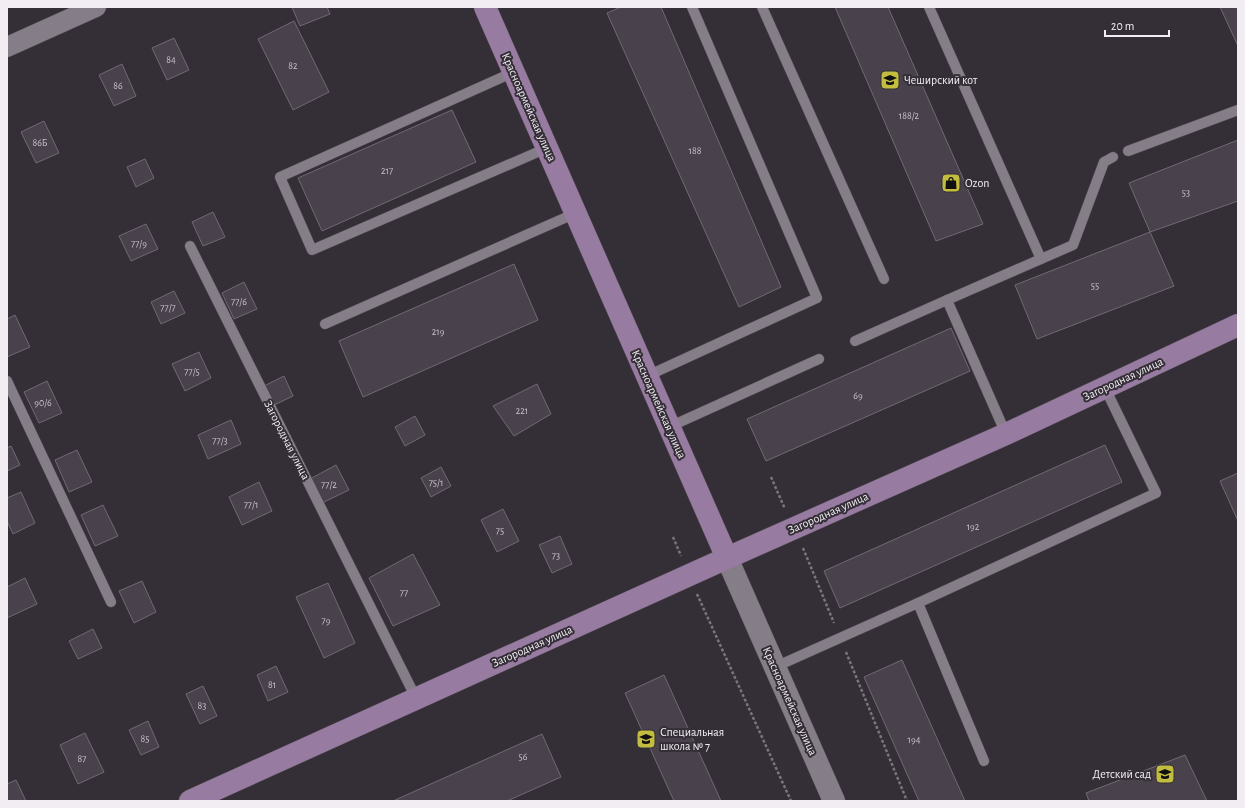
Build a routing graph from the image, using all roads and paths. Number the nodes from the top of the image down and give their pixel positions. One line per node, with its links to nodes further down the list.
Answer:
1 (96, 7): 6 (street)
2 (485, 7): 7 (main road, Красноармейская улица)
3 (692, 7): 21 (lane)
4 (762, 7): 15 (lane)
5 (929, 7): 14 (lane)
6 (7, 47)
7 (514, 72): 9 (main road, Красноармейская улица); 9 (lane)
8 (1238, 110): 10 (lane)
9 (547, 148): 12 (main road, Красноармейская улица)
10 (1128, 151)
11 (1113, 157): 14 (lane)
12 (576, 213): 17 (lane); 21 (main road, Красноармейская улица)
13 (190, 246): 32 (lane, Загородная улица)
14 (1041, 259): 16 (lane)
15 (884, 279)
16 (947, 300): 19 (lane); 25 (lane)
17 (325, 324)
18 (1238, 325): 23 (main road, Загородная улица)
19 (855, 341)
20 (819, 359): 24 (lane)
21 (647, 376): 24 (main road, Красноармейская улица)
22 (7, 380): 29 (lane)
23 (1105, 388): 25 (main road, Загородная улица); 30 (lane)
24 (669, 427): 27 (main road, Красноармейская улица)
25 (1006, 434): 27 (main road, Загородная улица)
26 (673, 537): 28 (path)
27 (727, 558): 28 (main road, Загородная улица); 31 (street, Красноармейская улица)
28 (689, 575): 32 (main road, Загородная улица); 35 (path)
29 (111, 602)
30 (918, 603): 31 (lane); 33 (lane)
31 (775, 667): 36 (street, Красноармейская улица)
32 (416, 698): 34 (main road, Загородная улица)
33 (984, 762)
34 (190, 801)
35 (791, 801)
36 (834, 801)

